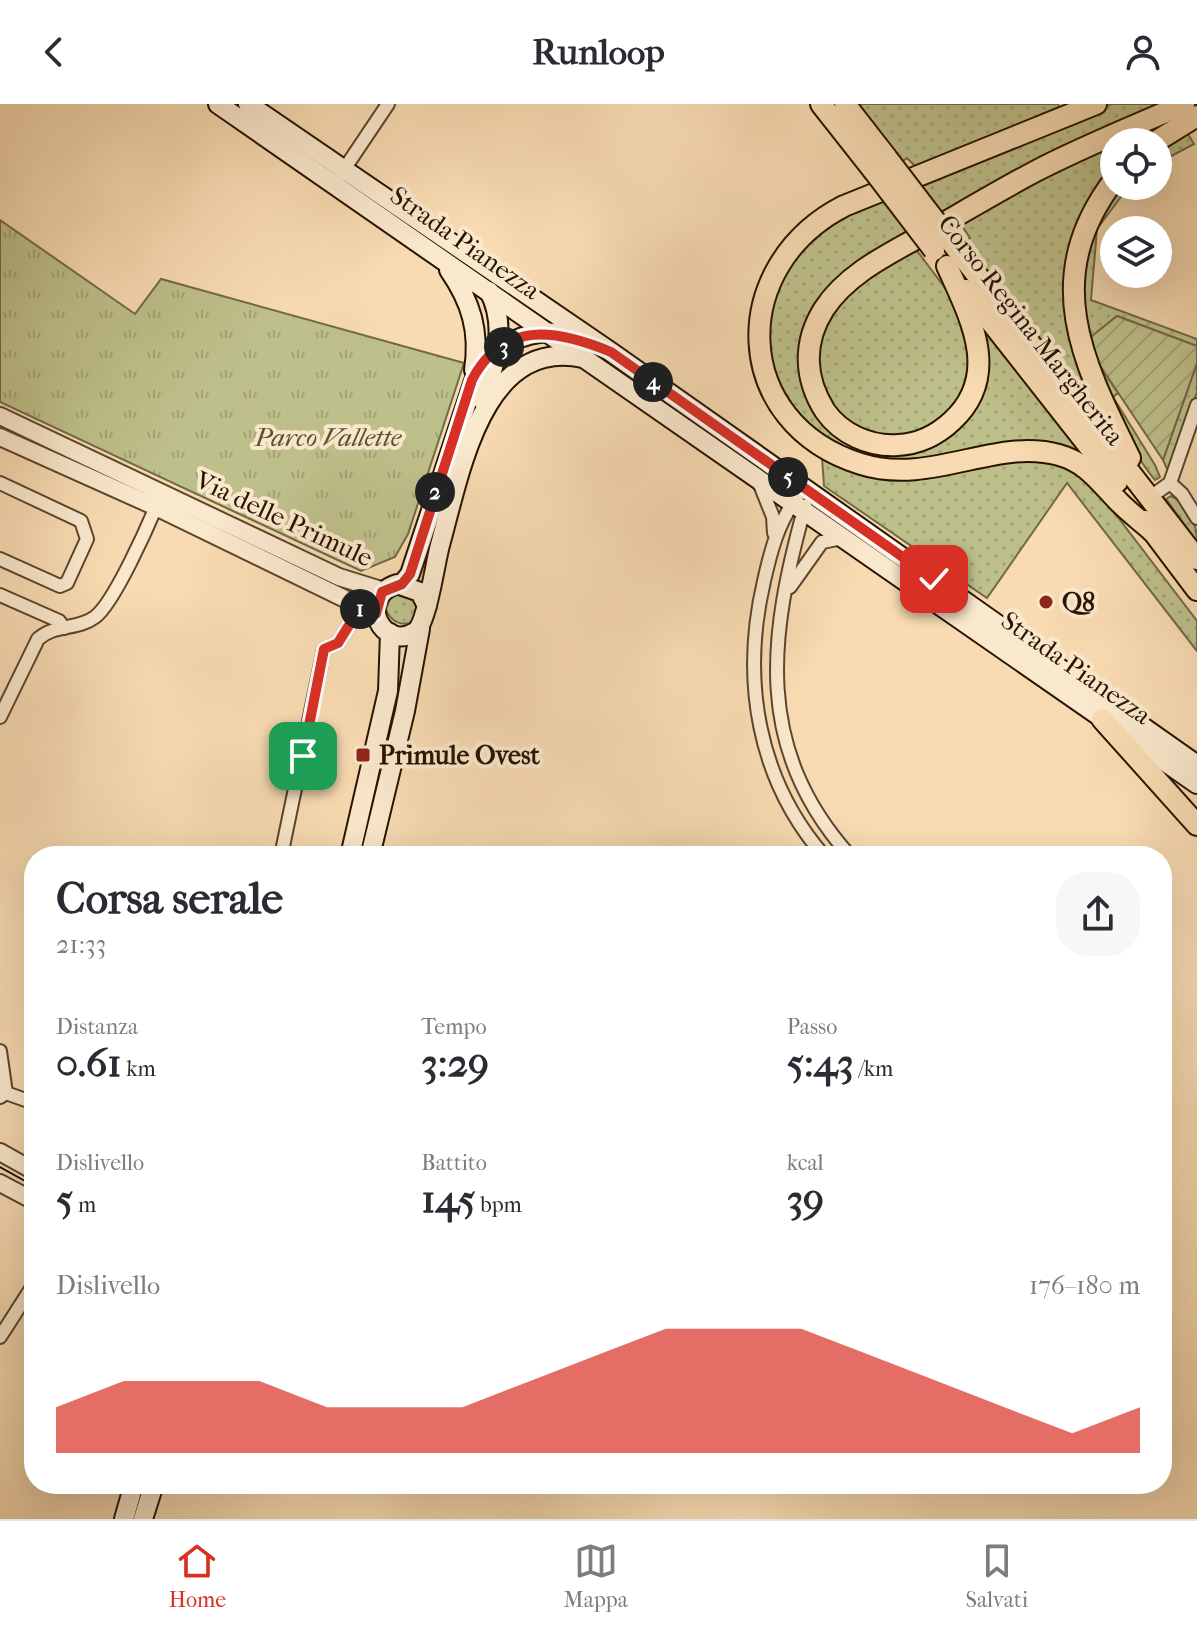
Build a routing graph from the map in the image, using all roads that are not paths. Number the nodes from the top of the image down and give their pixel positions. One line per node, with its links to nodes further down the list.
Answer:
1 (218, 104): 11 (main road, Strada Pianezza)
2 (248, 104): 11 (main road, Strada Pianezza)
3 (388, 104): 11 (street)
4 (821, 104): 10 (main road, Corso Regina Margherita)
5 (845, 104): 10 (main road, Corso Regina Margherita)
6 (1096, 104): 33 (main road)
7 (1184, 104): 14 (main road)
8 (1197, 116): 9 (main road)
9 (1172, 131)
10 (880, 164): 14 (main road, Corso Regina Margherita, bridge)
11 (339, 177): 13 (main road, Strada Pianezza); 15 (main road, Strada Pianezza)
12 (1102, 200): 29 (main road)
13 (440, 236): 16 (main road); 19 (main road, Strada Pianezza)
14 (943, 252): 29 (main road, Corso Regina Margherita); 33 (main road, Corso Regina Margherita)
15 (442, 262): 16 (main road, Strada Pianezza); 21 (main road, Via delle Primule)
16 (490, 293): 17 (main road, Strada Pianezza); 18 (main road)
17 (549, 332): 18 (main road, Via delle Primule); 19 (main road); 20 (main road, Strada Pianezza)
18 (498, 349): 21 (main road, Via delle Primule); 24 (main road)
19 (611, 352): 30 (main road, Strada Pianezza)
20 (590, 360): 24 (main road); 26 (main road, Strada Pianezza)
21 (472, 380): 38 (main road, Via delle Primule)
22 (1197, 405): 28 (street)
23 (5, 418): 25 (street); 31 (street, Via delle Primule)
24 (479, 423): 42 (main road)
25 (1, 439): 31 (street, Via delle Primule)
26 (756, 478): 30 (main road, Strada Pianezza); 34 (street)
27 (0, 483): 36 (street)
28 (1170, 483): 29 (street); 32 (street)
29 (1149, 498): 37 (main road, Corso Regina Margherita)
30 (803, 499): 34 (street); 35 (main road, Strada Pianezza); 40 (street); 49 (main road, Strada Pianezza)
31 (159, 500): 38 (street, Via delle Primule); 43 (street, Via delle Primule); 44 (street, Via delle Primule)
32 (1197, 518)
33 (1152, 531): 39 (main road, Corso Regina Margherita)
34 (775, 536): 56 (street)
35 (843, 538): 40 (street); 48 (main road, Strada Pianezza)
36 (0, 559)
37 (1197, 559)
38 (393, 588): 42 (main road); 43 (main road)
39 (1197, 590)
40 (786, 594): 57 (street)
41 (0, 595): 44 (street)
42 (427, 606): 45 (main road)
43 (368, 610): 46 (main road); 53 (street, Via delle Primule)
44 (64, 628): 47 (street, Via delle Primule)
45 (420, 629): 46 (main road); 55 (main road)
46 (390, 633): 54 (main road)
47 (0, 717)
48 (1102, 719): 49 (main road)
49 (1135, 739): 50 (main road, Strada Pianezza); 51 (main road, Strada Pianezza); 52 (main road)
50 (1197, 765)
51 (1197, 784)
52 (1197, 825)
53 (283, 846)
54 (352, 846)
55 (372, 846)
56 (816, 846)
57 (842, 846)
58 (0, 1051): 59 (street)
59 (3, 1095): 60 (street)
60 (24, 1100)
61 (0, 1152): 62 (street)
62 (24, 1165)
63 (0, 1183): 64 (street)
64 (24, 1196)
65 (24, 1300): 66 (street)
66 (0, 1337)
67 (131, 1494): 69 (main road)
68 (151, 1494): 70 (main road)
69 (124, 1519)
70 (143, 1519)

